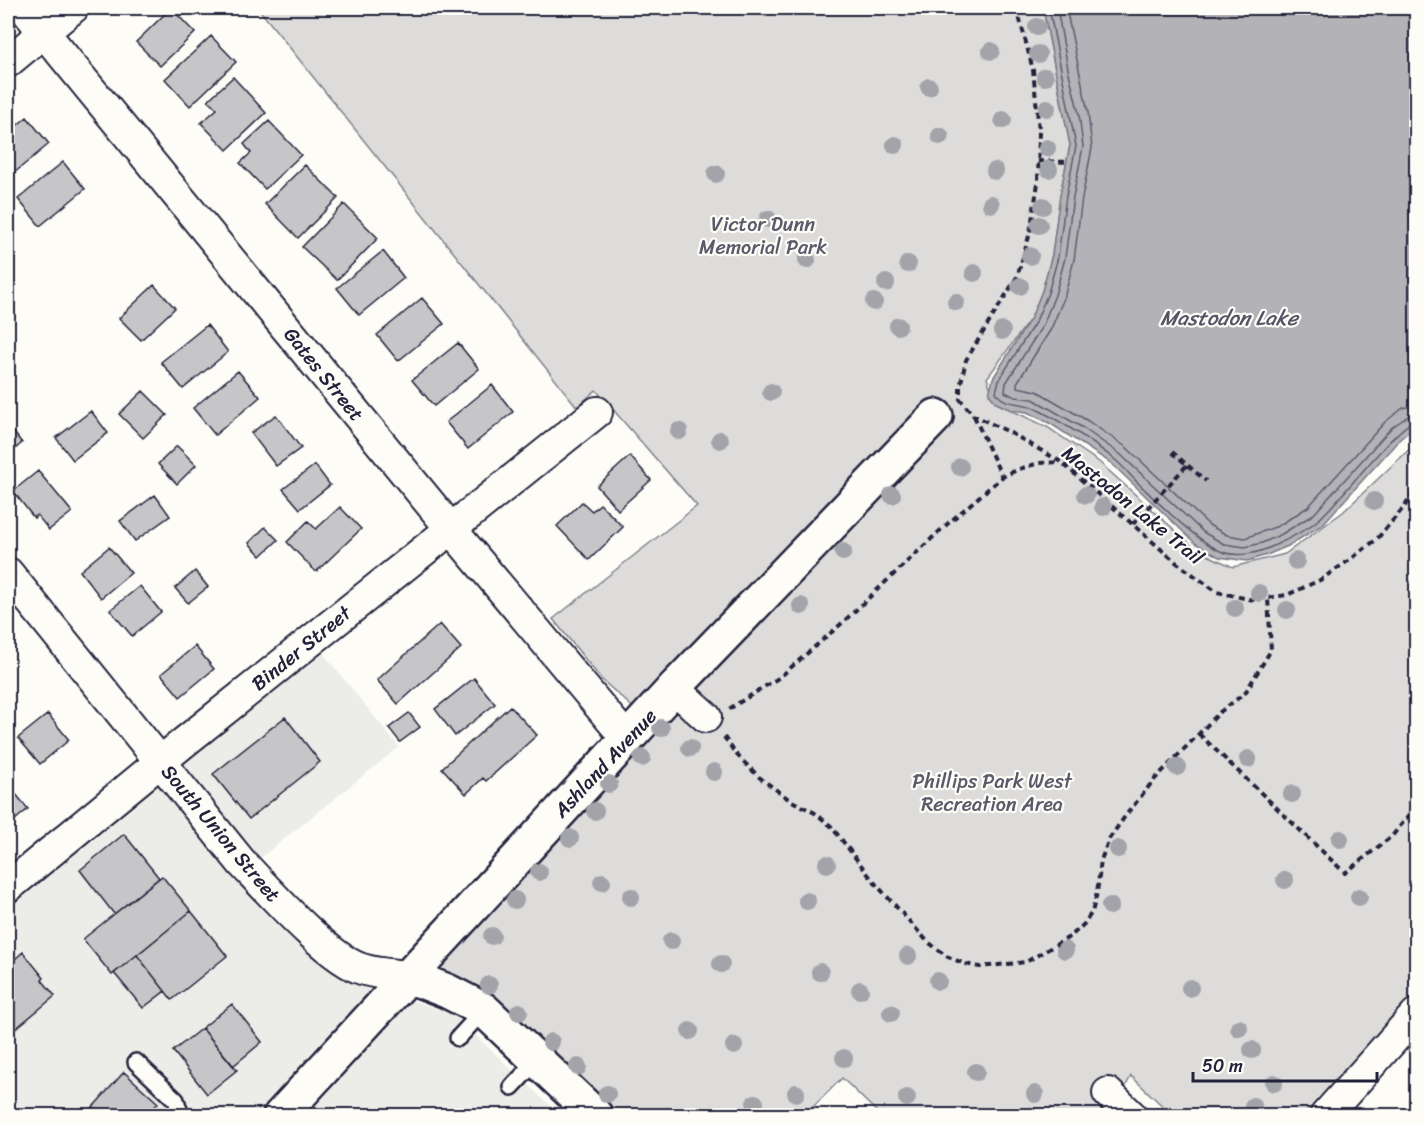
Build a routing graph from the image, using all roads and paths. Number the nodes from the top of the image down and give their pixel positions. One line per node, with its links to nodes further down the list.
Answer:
1 (24, 8): 4 (street, Gates Street)
2 (73, 8): 4 (street)
3 (1017, 8): 6 (path)
4 (44, 32): 5 (street); 18 (street, Gates Street)
5 (8, 62)
6 (1038, 161): 7 (path); 9 (path)
7 (1069, 162)
8 (597, 412): 18 (street, Binder Street)
9 (973, 415): 12 (path, Mastodon Lake Trail); 14 (path)
10 (936, 416): 21 (street, Ashland Avenue)
11 (1172, 452): 13 (path)
12 (1061, 462): 14 (path); 17 (path, Mastodon Lake Trail)
13 (1187, 465): 15 (path); 17 (path)
14 (1002, 477): 22 (path)
15 (1206, 481)
16 (1416, 487): 20 (path, Mastodon Lake Trail)
17 (1133, 524): 20 (path, Mastodon Lake Trail)
18 (451, 528): 24 (street, Gates Street); 25 (street, Binder Street)
19 (8, 573): 25 (street, South Union Street)
20 (1268, 598): 23 (path)
21 (674, 688): 22 (street); 24 (street, Ashland Avenue)
22 (708, 716): 23 (path)
23 (1199, 734): 26 (path)
24 (627, 739): 28 (street, Ashland Avenue)
25 (160, 762): 27 (street, Binder Street); 28 (street, South Union Street)
26 (1416, 807)
27 (8, 887)
28 (408, 976): 29 (street, South Union Street); 37 (street, Ashland Avenue)
29 (484, 1010): 31 (lane); 32 (street, South Union Street)
30 (1416, 1014): 40 (street)
31 (458, 1038)
32 (537, 1060): 34 (lane); 38 (street, South Union Street)
33 (136, 1062): 36 (lane)
34 (512, 1087)
35 (1108, 1093): 39 (street)
36 (181, 1116)
37 (280, 1116)
38 (596, 1116)
39 (1132, 1116)
40 (1325, 1116)

